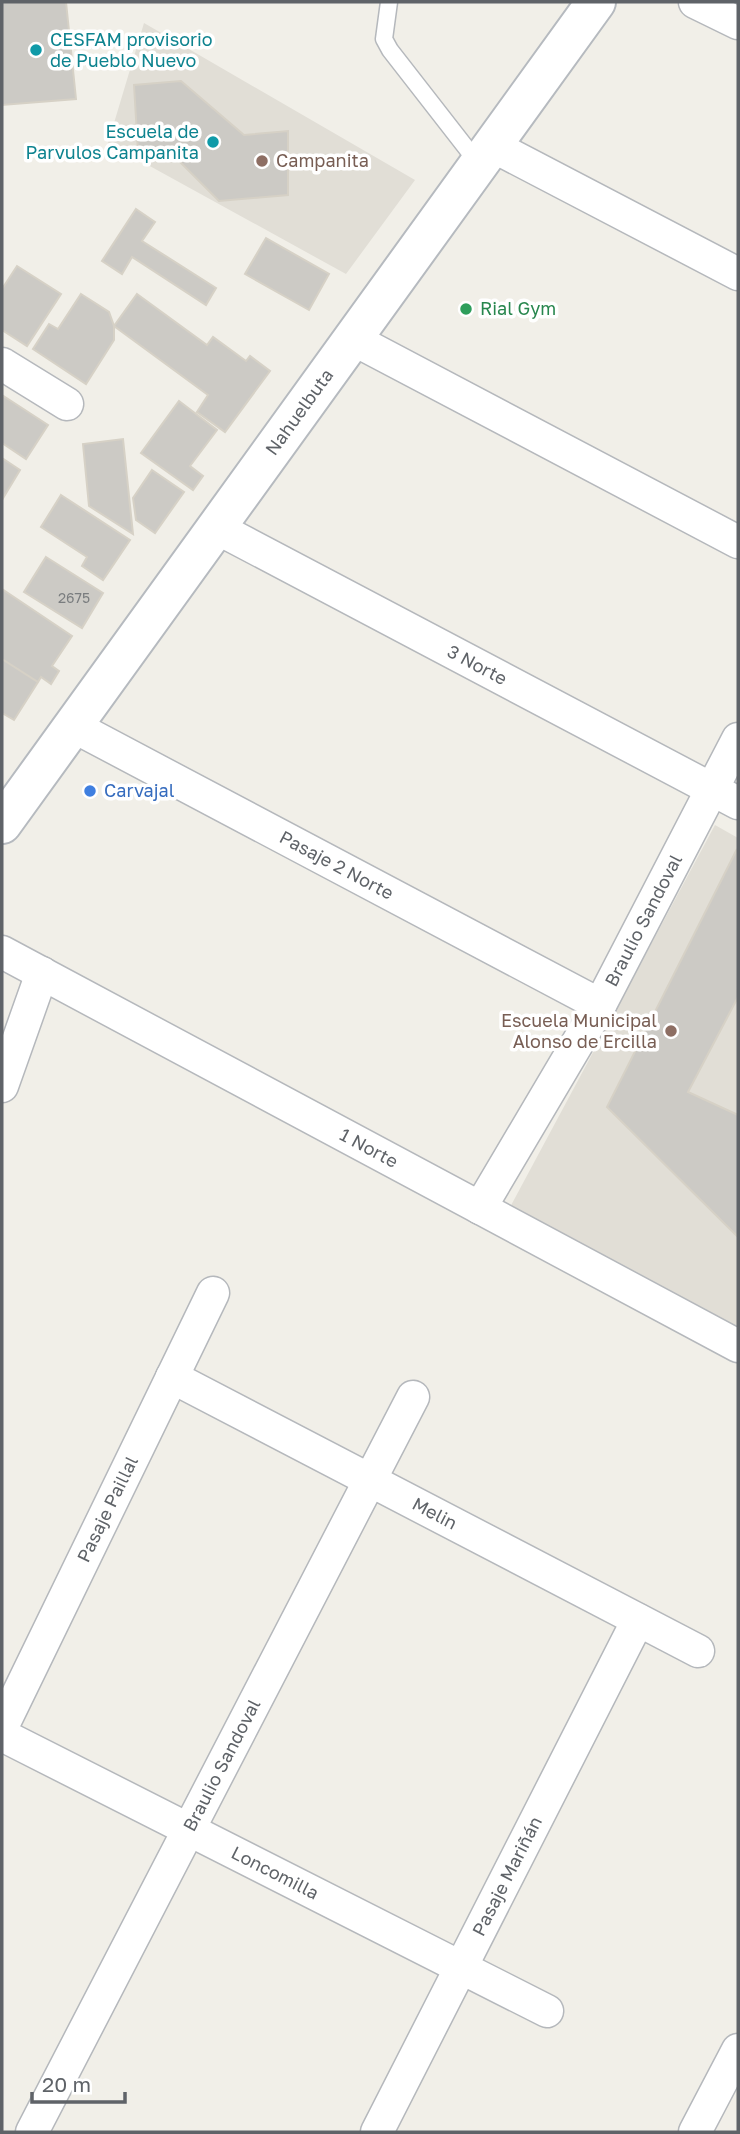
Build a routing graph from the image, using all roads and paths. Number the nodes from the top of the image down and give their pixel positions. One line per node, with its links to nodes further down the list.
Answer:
1 (389, 2): 5 (lane)
2 (596, 2): 5 (main road, Nahuelbuta)
3 (695, 2): 4 (street)
4 (738, 23)
5 (486, 155): 6 (street); 7 (main road, Nahuelbuta)
6 (738, 274)
7 (353, 339): 10 (main road, Nahuelbuta); 11 (street)
8 (2, 364): 9 (street)
9 (67, 404)
10 (216, 528): 12 (main road, Nahuelbuta); 14 (street, 3 Norte)
11 (738, 542)
12 (73, 726): 15 (main road, Nahuelbuta); 18 (street, Pasaje 2 Norte)
13 (738, 739): 14 (street, Braulio Sandoval)
14 (725, 796): 18 (street, Braulio Sandoval)
15 (3, 820)
16 (2, 951): 17 (street, 1 Norte)
17 (42, 973): 19 (street); 20 (street, 1 Norte)
18 (600, 1005): 20 (street, Braulio Sandoval)
19 (2, 1086)
20 (480, 1208): 22 (street, 1 Norte)
21 (213, 1293): 23 (street, Pasaje Paillal)
22 (738, 1346)
23 (173, 1377): 25 (street, Melin); 28 (street, Pasaje Paillal)
24 (413, 1397): 25 (street, Braulio Sandoval)
25 (370, 1480): 26 (street, Melin); 30 (street, Braulio Sandoval)
26 (638, 1620): 27 (street, Melin); 31 (street, Pasaje Mariñán)
27 (698, 1651)
28 (2, 1727)
29 (2, 1735): 30 (street, Loncomilla)
30 (189, 1830): 31 (street, Loncomilla); 34 (street, Braulio Sandoval)
31 (462, 1968): 32 (street, Loncomilla); 35 (street, Pasaje Mariñán)
32 (547, 2011)
33 (738, 2050): 36 (street)
34 (32, 2132)
35 (377, 2132)
36 (695, 2132)

